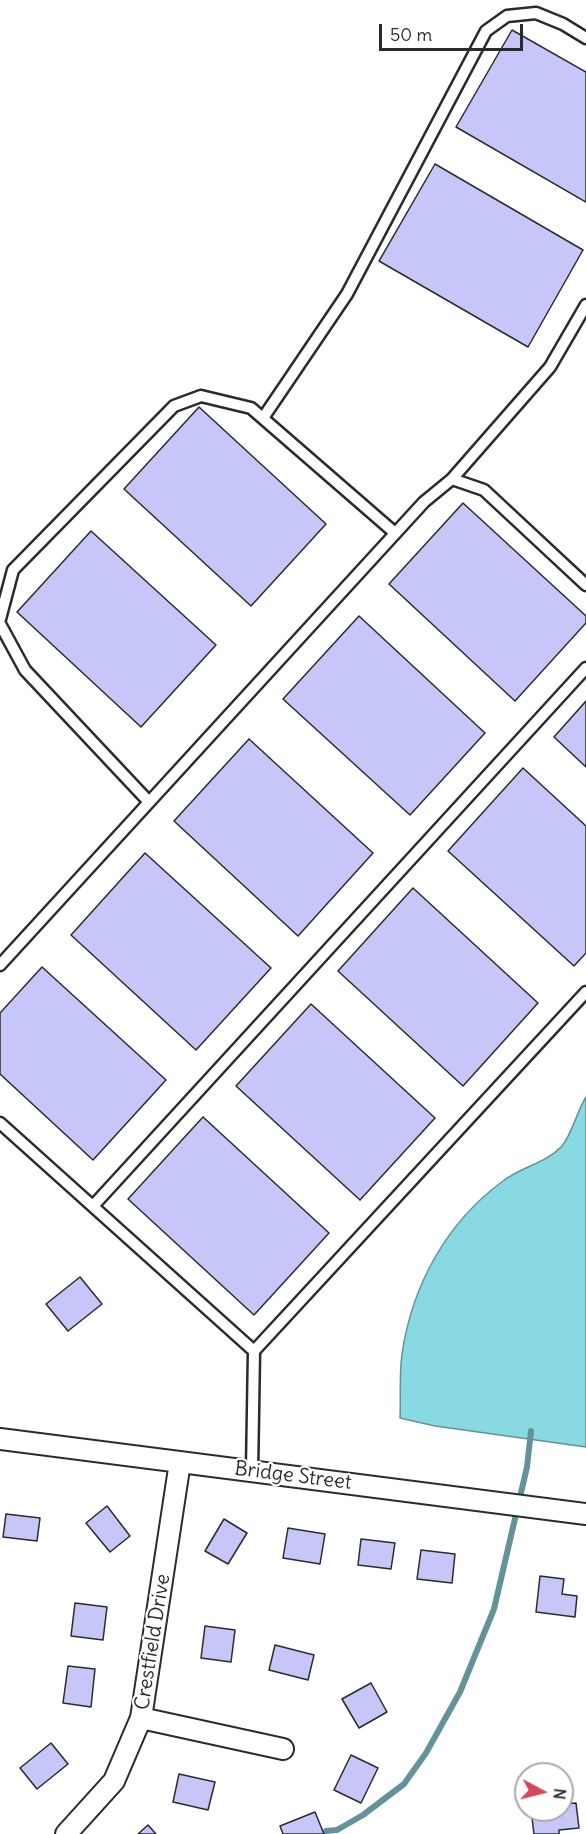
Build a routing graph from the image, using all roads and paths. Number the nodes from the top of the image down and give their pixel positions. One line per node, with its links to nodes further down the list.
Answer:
1 (586, 38): 3 (lane)
2 (586, 305): 4 (lane)
3 (263, 418): 5 (lane); 7 (lane)
4 (452, 479): 5 (lane); 6 (lane)
5 (395, 533): 10 (lane)
6 (586, 585)
7 (0, 619)
8 (0, 624): 10 (lane)
9 (586, 668): 14 (lane)
10 (149, 802): 11 (lane)
11 (0, 965)
12 (586, 992): 15 (lane)
13 (0, 1123): 14 (lane)
14 (93, 1206): 15 (lane)
15 (254, 1351): 18 (lane)
16 (0, 1440): 17 (street, Bridge Street)
17 (180, 1462): 18 (street, Bridge Street); 20 (street, Crestfield Drive)
18 (252, 1471): 19 (street, Bridge Street)
19 (586, 1514)
20 (141, 1718): 21 (street); 22 (street, Crestfield Drive)
21 (283, 1749)
22 (66, 1834)

